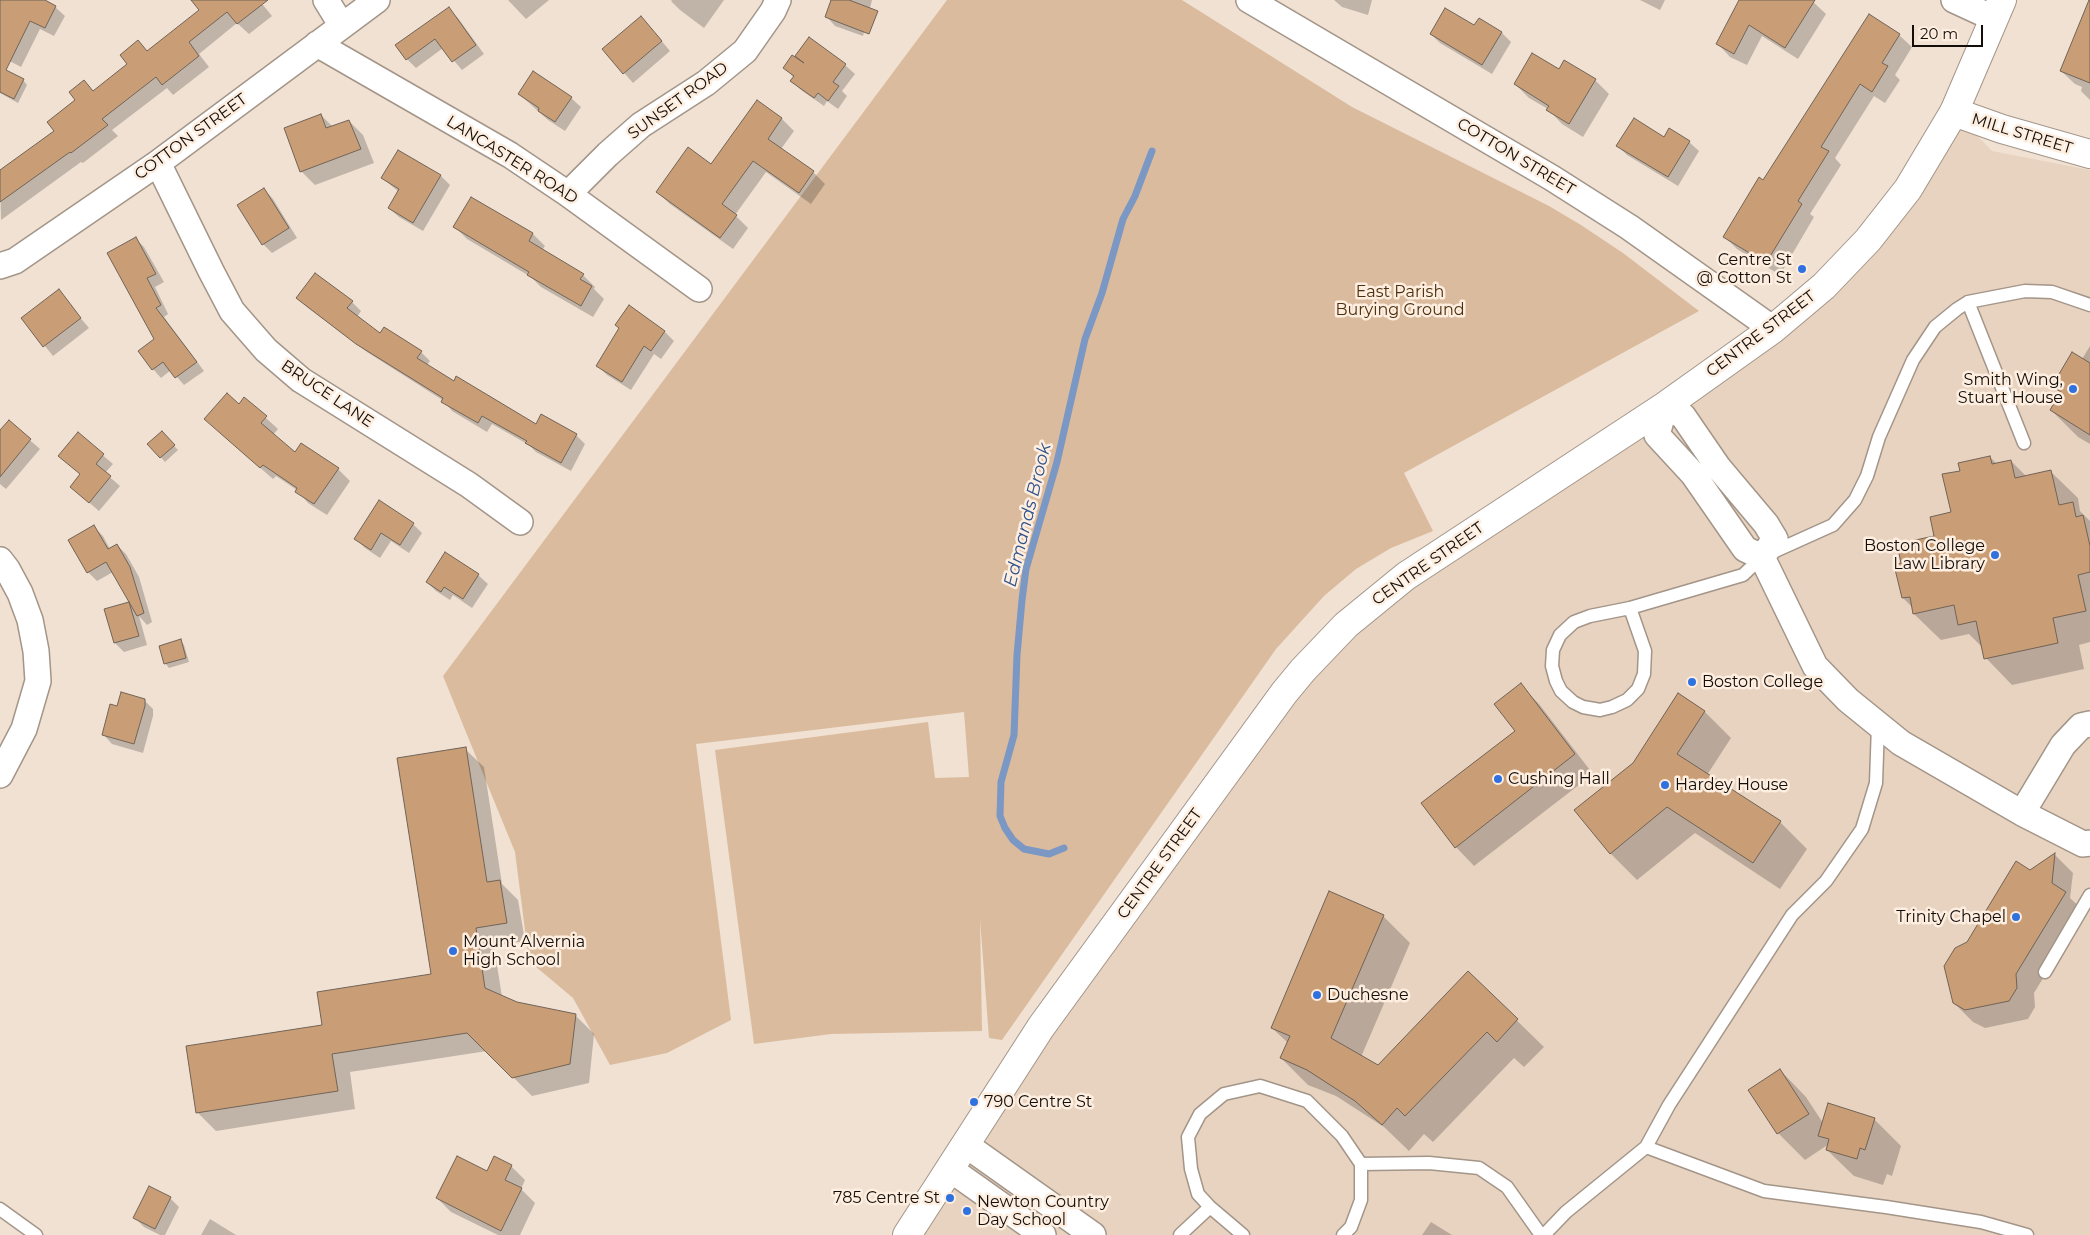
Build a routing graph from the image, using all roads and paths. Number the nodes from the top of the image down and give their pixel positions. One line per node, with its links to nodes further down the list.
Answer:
1 (326, 0): 7 (street)
2 (377, 0): 7 (street, COTTON STREET)
3 (778, 0): 12 (street, SUNSET ROAD)
4 (1248, 0): 17 (street, COTTON STREET)
5 (1954, 0): 6 (street)
6 (1997, 9): 9 (main road, CENTRE STREET)
7 (342, 26): 8 (street, COTTON STREET)
8 (316, 44): 11 (street, COTTON STREET); 12 (street, LANCASTER ROAD)
9 (1954, 112): 10 (main road, MILL STREET); 17 (main road, CENTRE STREET)
10 (2090, 154)
11 (158, 163): 13 (street, COTTON STREET); 20 (street, BRUCE LANE)
12 (568, 194): 14 (street, LANCASTER ROAD)
13 (0, 266)
14 (699, 289)
15 (1968, 302): 16 (lane); 19 (lane); 21 (lane)
16 (2090, 305)
17 (1773, 329): 18 (main road, CENTRE STREET)
18 (1665, 406): 21 (street); 31 (main road, CENTRE STREET)
19 (2024, 443)
20 (520, 522)
21 (1762, 557): 23 (lane); 25 (street)
22 (0, 560): 26 (street)
23 (1630, 608): 23 (lane)
24 (2090, 724): 27 (street)
25 (1878, 725): 27 (street); 32 (lane)
26 (0, 774)
27 (2022, 812): 28 (street)
28 (2090, 843)
29 (2090, 895): 30 (lane)
30 (2045, 972)
31 (966, 1145): 34 (main road, CENTRE STREET); 40 (street)
32 (1646, 1147): 44 (lane); 45 (lane)
33 (1361, 1164): 35 (lane); 43 (lane); 44 (lane)
34 (950, 1169): 38 (main road, CENTRE STREET); 39 (street)
35 (1210, 1208): 41 (lane); 42 (lane)
36 (0, 1209): 37 (lane)
37 (36, 1235)
38 (907, 1235)
39 (1043, 1235)
40 (1093, 1235)
41 (1180, 1235)
42 (1243, 1235)
43 (1343, 1235)
44 (1543, 1235)
45 (2027, 1235)

